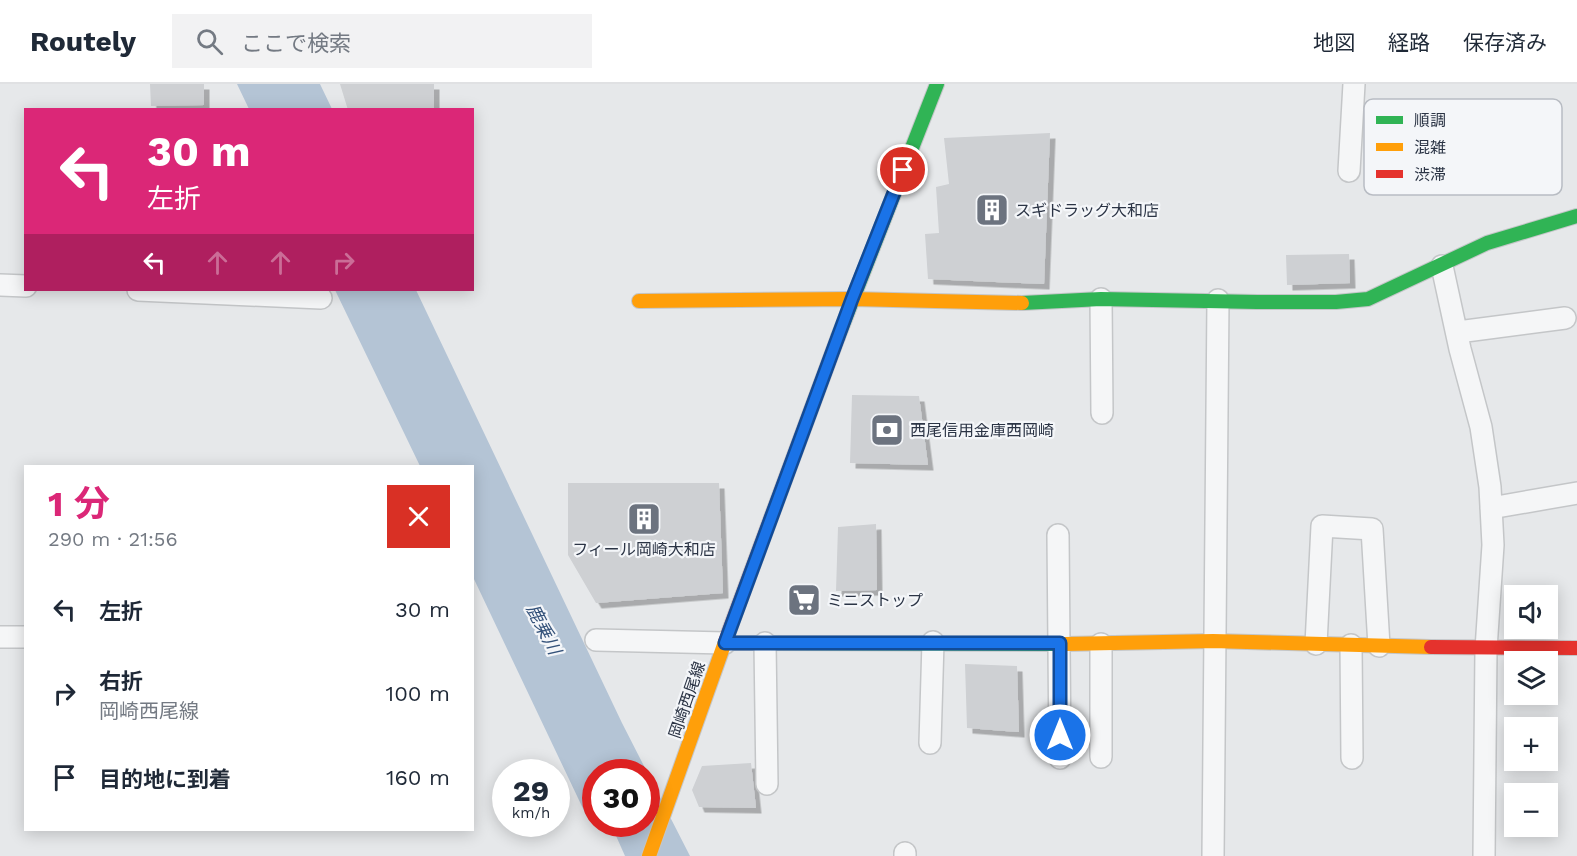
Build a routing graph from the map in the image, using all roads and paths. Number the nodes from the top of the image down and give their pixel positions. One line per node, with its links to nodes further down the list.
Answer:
1 (937, 84): 11 (street, 岡崎西尾線)
2 (1354, 84): 3 (street)
3 (1349, 171)
4 (1577, 216): 5 (street)
5 (1442, 266): 12 (street); 15 (street)
6 (0, 285): 7 (street)
7 (24, 286)
8 (161, 291): 9 (street)
9 (321, 298)
10 (1101, 298): 11 (street); 12 (street); 16 (street)
11 (852, 299): 13 (street); 25 (street, 岡崎西尾線)
12 (1218, 300): 23 (street)
13 (639, 301)
14 (1565, 318): 15 (street)
15 (1458, 332): 18 (street)
16 (1102, 412)
17 (1577, 493): 18 (street)
18 (1491, 508): 33 (street)
19 (1058, 535): 27 (street)
20 (0, 637): 21 (street)
21 (24, 638)
22 (596, 640): 25 (street)
23 (1213, 641): 28 (street); 29 (street); 40 (street)
24 (933, 642): 26 (street); 27 (street); 34 (street)
25 (725, 643): 26 (street); 39 (street, 岡崎西尾線)
26 (765, 643): 38 (street)
27 (1060, 643): 28 (street); 36 (street)
28 (1101, 644): 35 (street)
29 (1316, 644): 30 (street); 31 (street)
30 (1351, 645): 31 (street); 37 (street)
31 (1379, 646): 33 (street)
32 (1577, 648): 33 (street)
33 (1486, 649): 41 (street)
34 (930, 743)
35 (1101, 757)
36 (1060, 758)
37 (1352, 758)
38 (767, 784)
39 (649, 856)
40 (1213, 856)
41 (1484, 856)

